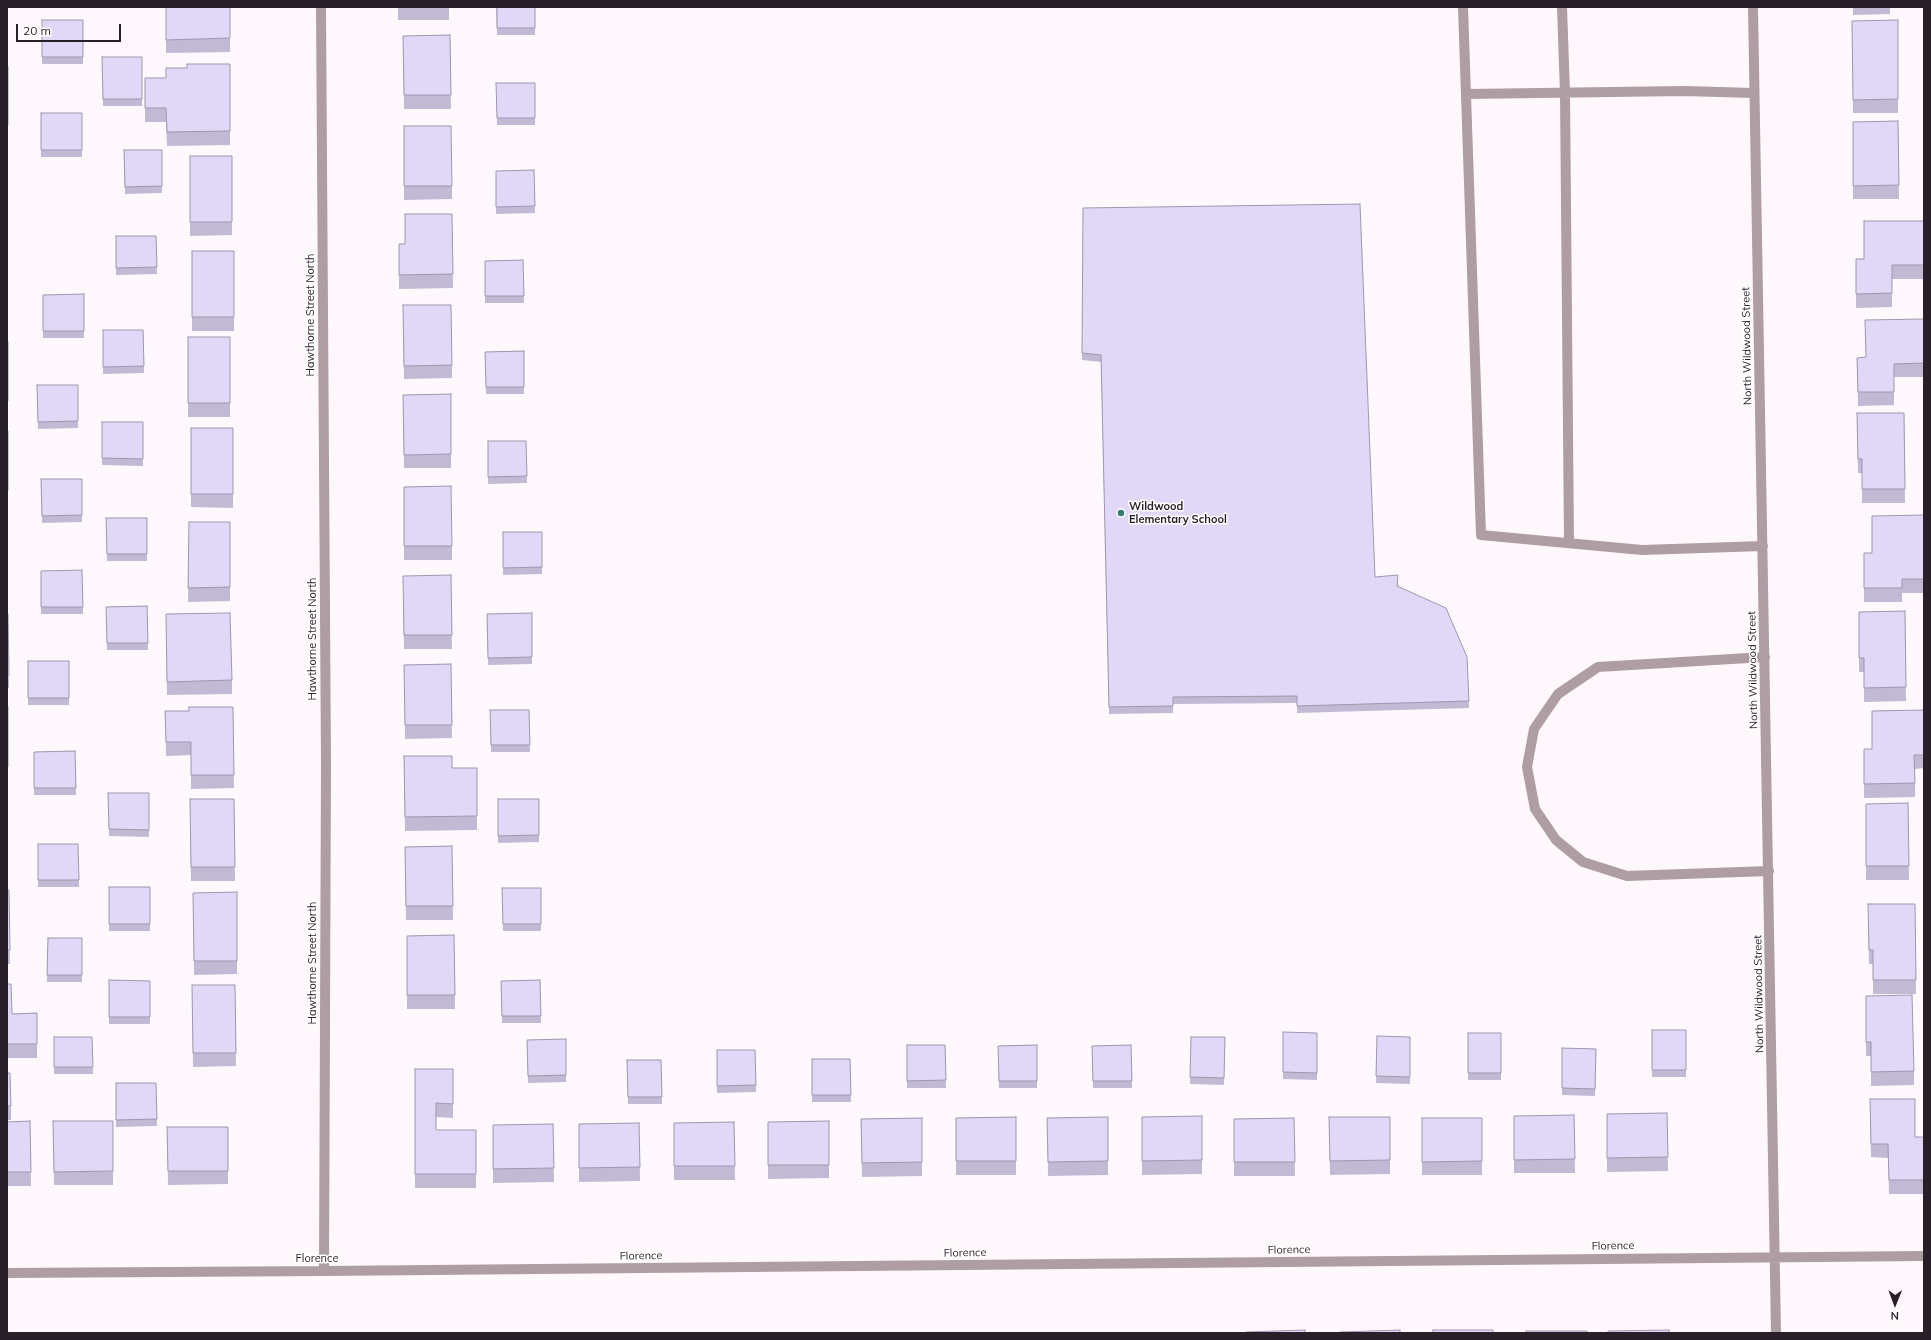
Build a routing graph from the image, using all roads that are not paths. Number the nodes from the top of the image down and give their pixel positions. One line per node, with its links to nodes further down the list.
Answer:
1 (321, 7): 14 (street, Hawthorne Street North)
2 (1462, 7): 7 (street)
3 (1562, 7): 5 (street)
4 (1753, 7): 6 (street, North Wildwood Street)
5 (1565, 93): 6 (street); 7 (street); 8 (street)
6 (1754, 93): 9 (street, North Wildwood Street)
7 (1466, 94): 8 (street)
8 (1569, 543): 9 (street)
9 (1763, 546): 10 (street, North Wildwood Street)
10 (1765, 656): 11 (street, North Wildwood Street); 11 (street)
11 (1769, 871): 13 (street, North Wildwood Street)
12 (1924, 1256): 13 (street, Florence)
13 (1775, 1257): 14 (street, Florence); 16 (street, North Wildwood Street)
14 (324, 1272): 15 (street, Florence)
15 (7, 1273)
16 (1776, 1333)

